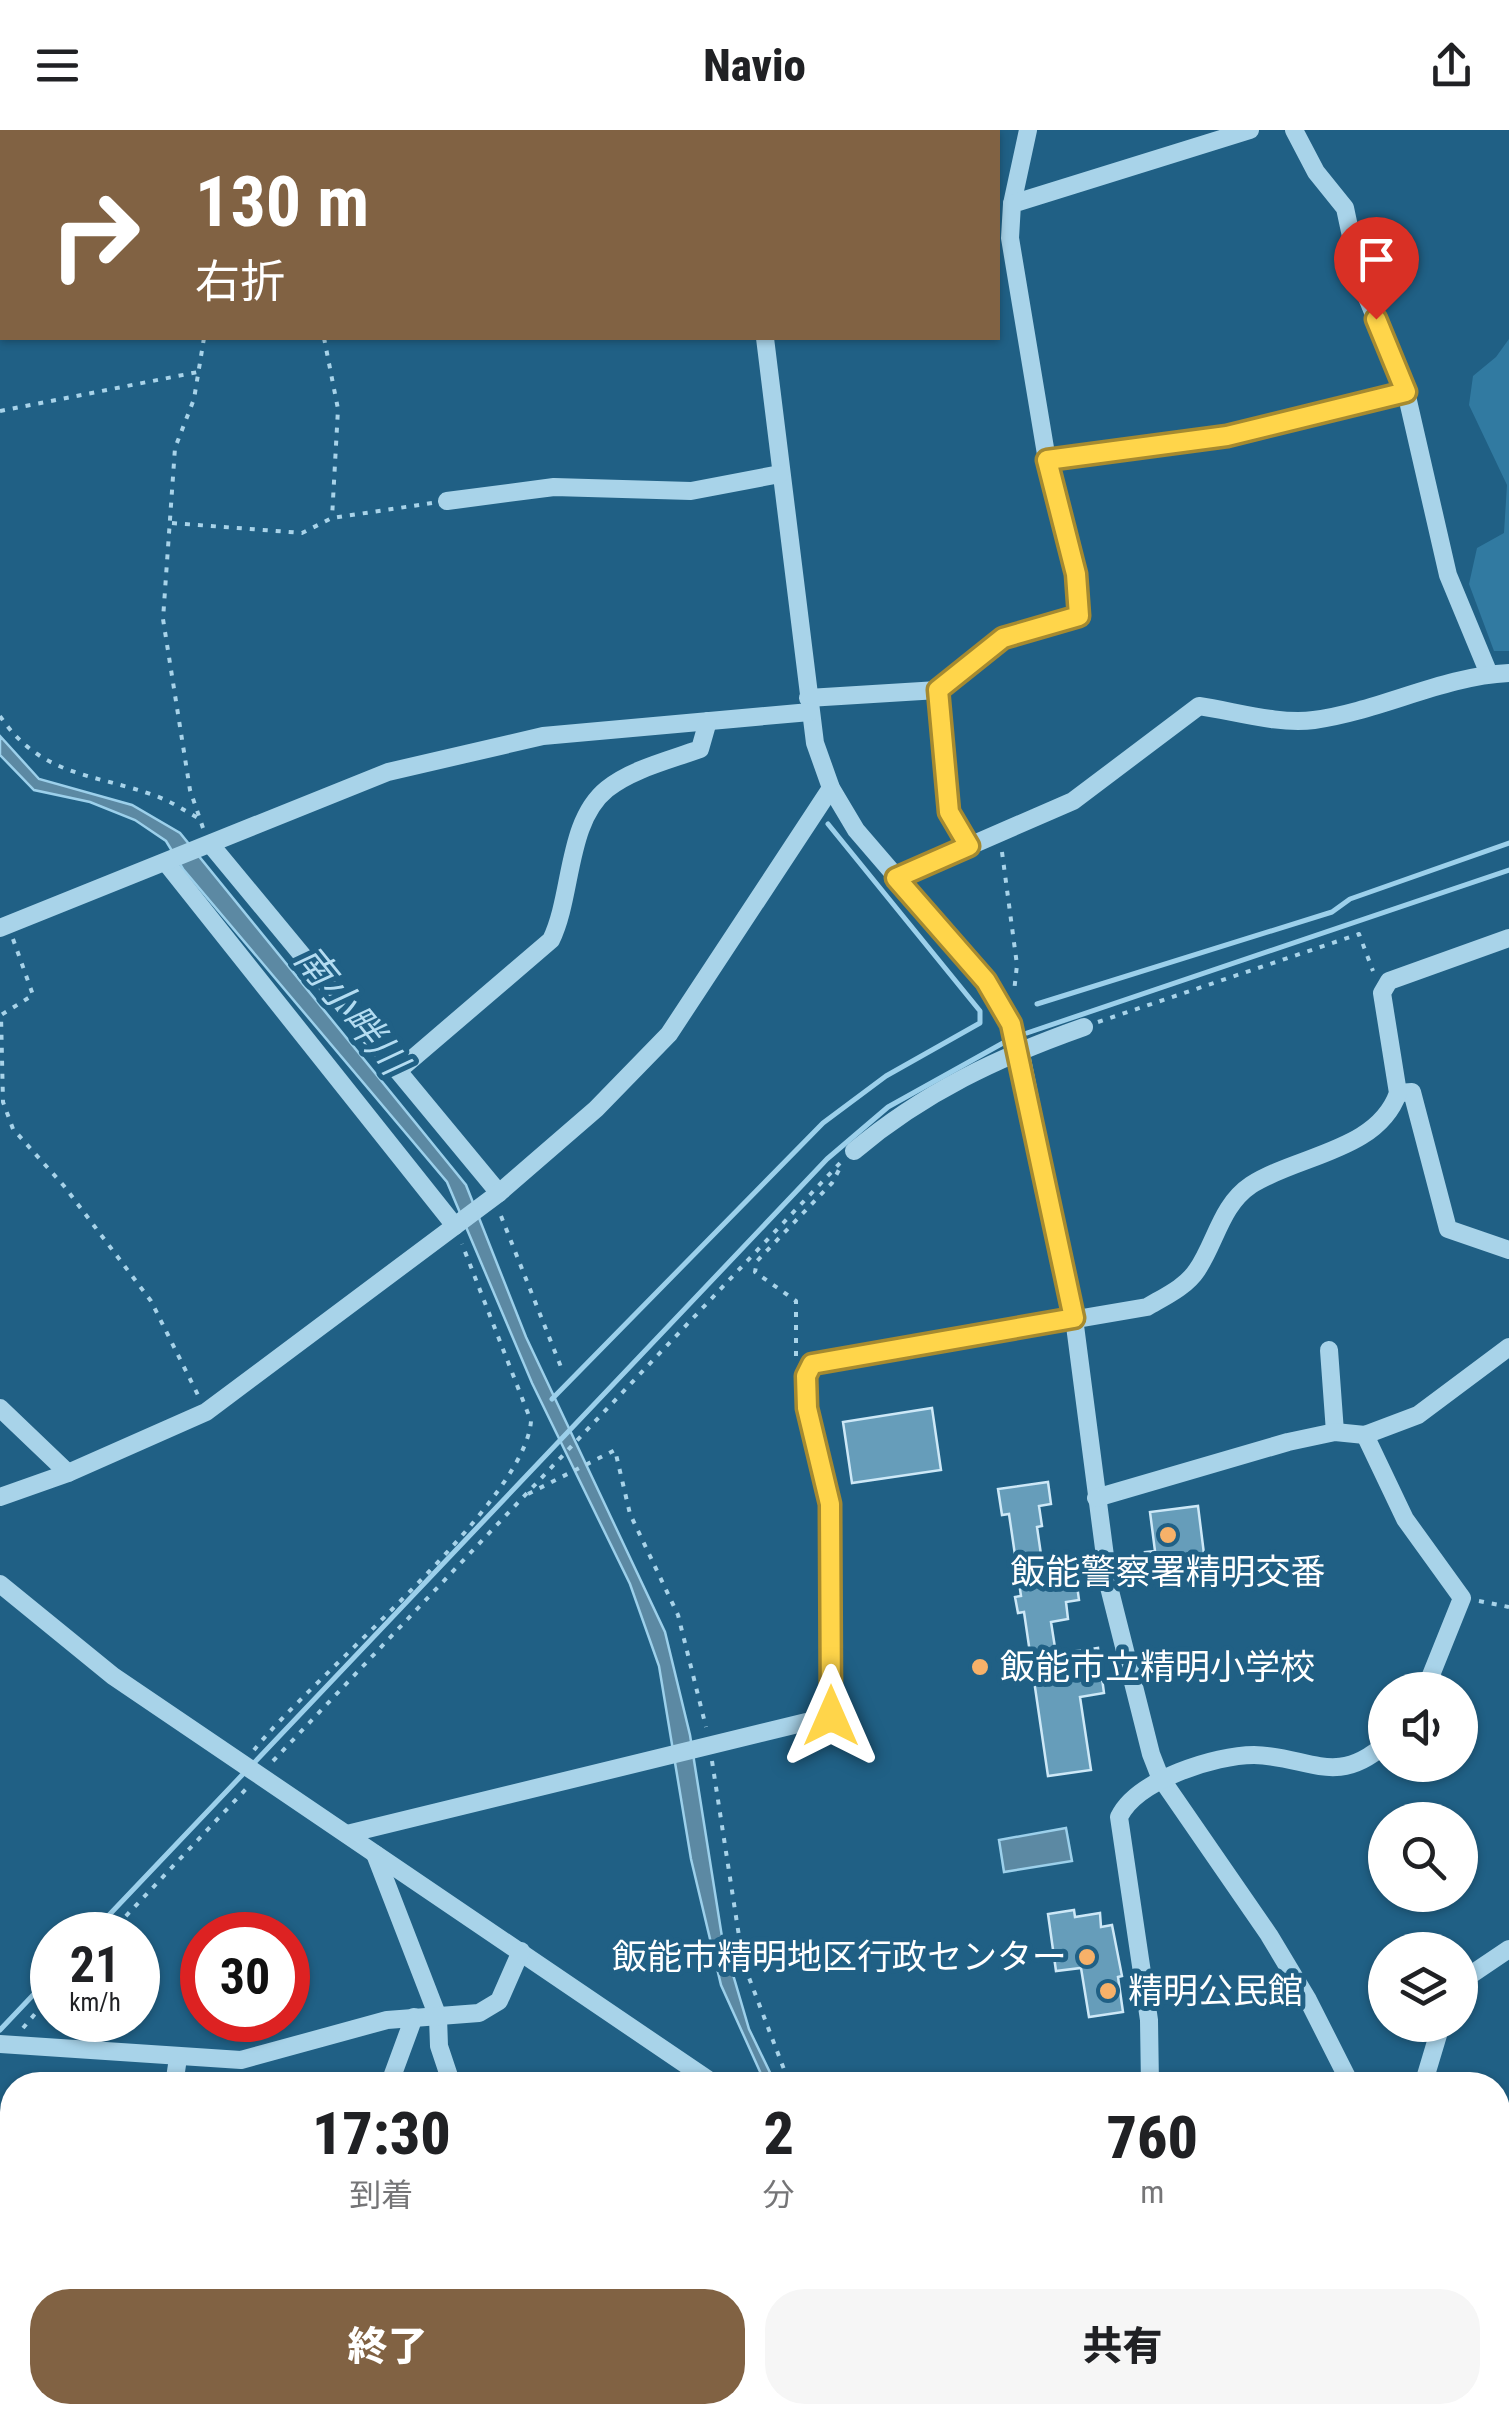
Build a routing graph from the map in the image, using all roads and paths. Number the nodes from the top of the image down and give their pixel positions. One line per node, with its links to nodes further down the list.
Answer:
1 (1028, 130): 4 (street)
2 (1250, 130): 4 (street)
3 (1294, 130): 9 (street)
4 (1012, 204): 11 (street)
5 (204, 340): 8 (path)
6 (324, 340): 14 (path)
7 (765, 340): 12 (street)
8 (198, 372): 10 (path); 15 (path)
9 (1406, 392): 11 (street); 17 (street)
10 (0, 411)
11 (1047, 460): 18 (street)
12 (780, 474): 13 (street); 19 (street)
13 (447, 501): 14 (path)
14 (332, 518): 15 (path)
15 (172, 523): 23 (path)
16 (1509, 672): 17 (street)
17 (1488, 674): 24 (street)
18 (938, 690): 19 (street); 26 (street)
19 (809, 705): 21 (street); 22 (street)
20 (0, 716): 23 (path)
21 (708, 721): 25 (street); 35 (street)
22 (831, 788): 28 (street); 38 (street)
23 (198, 818): 25 (path)
24 (999, 833): 26 (street); 32 (path)
25 (207, 846): 27 (street); 35 (street)
26 (969, 846): 28 (street)
27 (169, 863): 29 (street); 39 (street)
28 (896, 878): 32 (street)
29 (4, 926): 47 (path)
30 (1509, 938): 31 (street)
31 (1382, 992): 33 (path); 36 (street)
32 (1011, 1024): 34 (street)
33 (1084, 1026): 34 (street)
34 (1020, 1049): 37 (street); 41 (street)
35 (398, 1070): 38 (street)
36 (1398, 1093): 40 (street); 41 (street)
37 (850, 1155): 44 (path); 51 (path)
38 (494, 1198): 39 (street); 45 (path)
39 (457, 1224): 47 (street); 60 (path)
40 (1509, 1250)
41 (1074, 1318): 44 (street); 53 (street)
42 (1509, 1347): 49 (street)
43 (1329, 1350): 48 (street)
44 (812, 1364): 58 (street)
45 (561, 1368)
46 (0, 1408): 50 (street)
47 (206, 1412): 50 (street)
48 (1335, 1432): 49 (street); 53 (street)
49 (1365, 1435): 55 (street)
50 (68, 1474): 52 (street)
51 (524, 1495): 58 (path); 60 (path)
52 (0, 1498)
53 (1096, 1498): 61 (street)
54 (0, 1584): 60 (street)
55 (1462, 1598): 56 (path); 57 (street)
56 (1509, 1608)
57 (1432, 1672)
58 (710, 1745): 62 (street); 78 (path)
59 (1368, 1758): 61 (street)
60 (251, 1769): 62 (street); 64 (path)
61 (1160, 1777): 79 (street); 80 (street)
62 (348, 1834): 63 (street)
63 (375, 1854): 66 (street); 69 (street)
64 (128, 1912)
65 (1509, 1949): 67 (street)
66 (521, 1952): 69 (street); 77 (street)
67 (1478, 1970)
68 (30, 2016): 72 (path)
69 (438, 2017): 70 (street); 76 (street)
70 (414, 2018): 73 (street); 75 (street)
71 (1435, 2042): 81 (street)
72 (3, 2044): 73 (street)
73 (178, 2058): 74 (street)
74 (176, 2072)
75 (394, 2072)
76 (448, 2072)
77 (697, 2072)
78 (785, 2072)
79 (1150, 2072)
80 (1344, 2072)
81 (1427, 2072)

